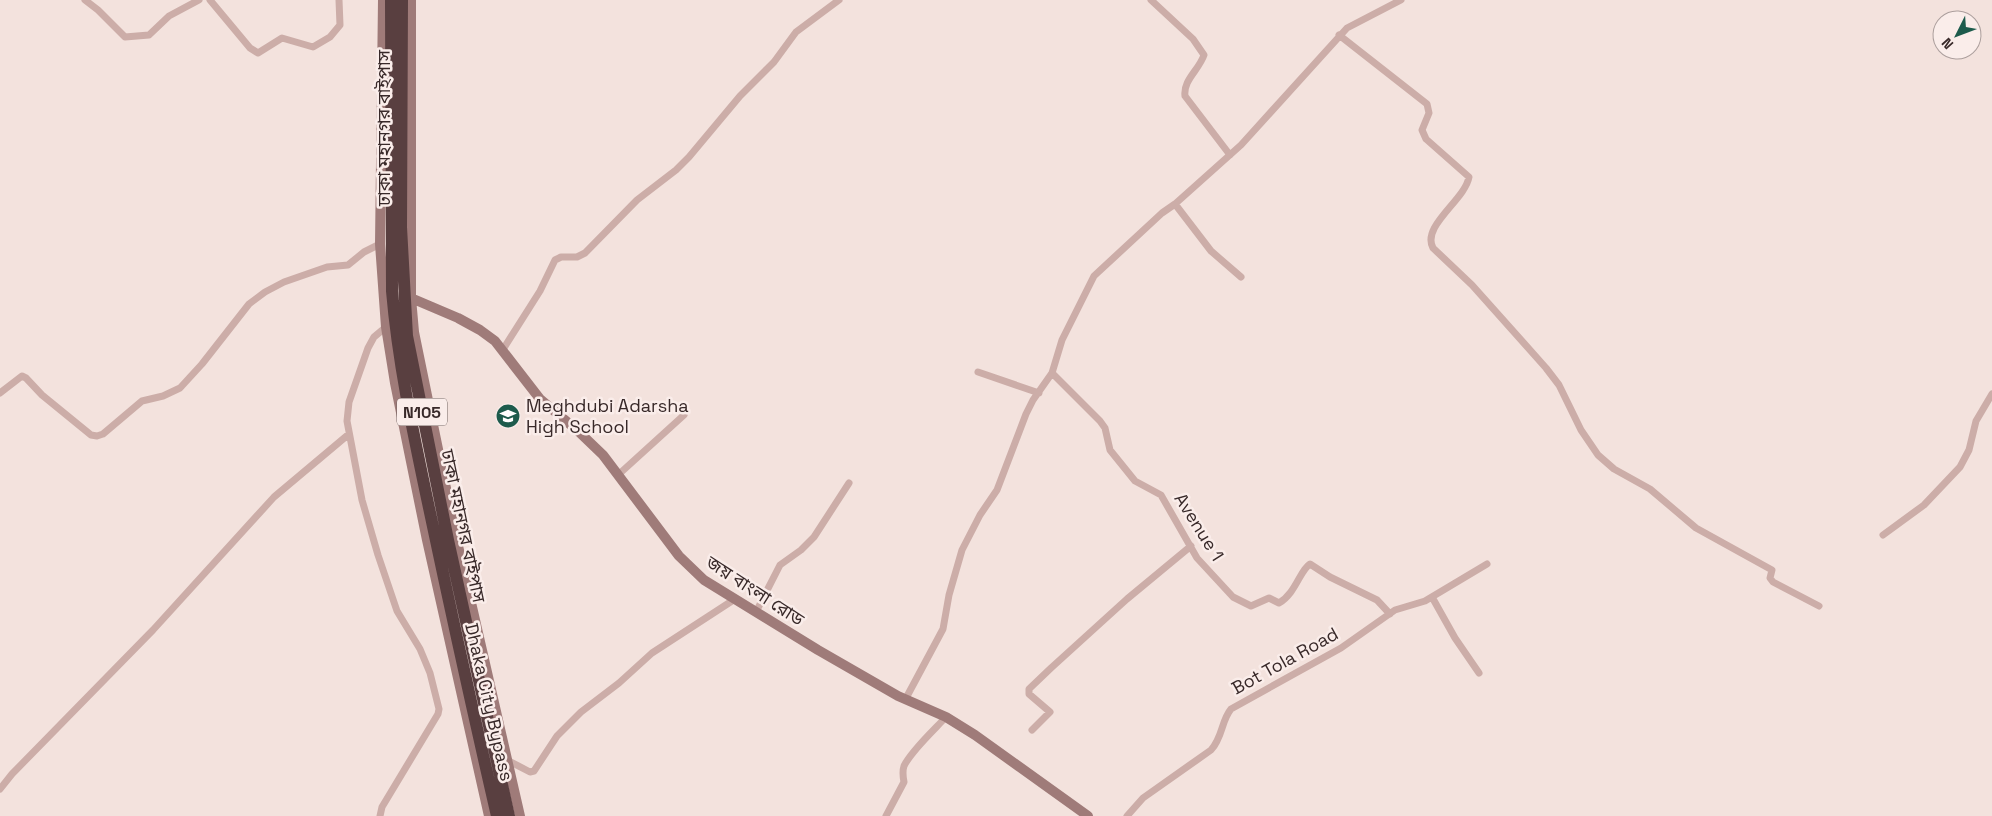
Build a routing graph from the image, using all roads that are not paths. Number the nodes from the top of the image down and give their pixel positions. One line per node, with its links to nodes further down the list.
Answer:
1 (85, 0): 2 (street)
2 (199, 0)
3 (210, 0): 4 (street)
4 (339, 0)
5 (383, 0): 15 (main road)
6 (391, 0): 45 (highway, Dhaka City Bypass / N105)
7 (402, 0): 46 (highway, ঢাকা মহানগর বাইপাস / N105)
8 (411, 0): 17 (main road)
9 (839, 0): 19 (street)
10 (1151, 0): 13 (street)
11 (1401, 0): 12 (street)
12 (1339, 35): 13 (street); 34 (street)
13 (1230, 155): 14 (street)
14 (1175, 204): 16 (street); 21 (street)
15 (380, 244): 18 (main road); 22 (street)
16 (1240, 277)
17 (411, 298): 19 (main road, জয় বাংলা রোড); 41 (main road)
18 (386, 328): 26 (street); 44 (main road)
19 (502, 351): 27 (main road, জয় বাংলা রোড)
20 (978, 372): 23 (street)
21 (1052, 373): 23 (street); 30 (street, Avenue 1)
22 (0, 393)
23 (1039, 393): 38 (street)
24 (1992, 394): 29 (street)
25 (684, 415): 27 (street)
26 (350, 434): 42 (street); 43 (street)
27 (618, 475): 33 (main road, জয় বাংলা রোড)
28 (850, 483): 35 (street)
29 (1882, 536)
30 (1191, 546): 36 (street, Avenue 1); 40 (street)
31 (1487, 564): 32 (street, Bot Tola Road)
32 (1432, 597): 36 (street, Bot Tola Road); 37 (street)
33 (735, 599): 35 (main road, জয় বাংলা রোড); 41 (street)
34 (1819, 606)
35 (756, 612): 38 (main road, জয় বাংলা রোড)
36 (1390, 614): 50 (street, Bot Tola Road)
37 (1479, 672)
38 (905, 700): 39 (main road, জয় বাংলা রোড)
39 (946, 718): 48 (street); 49 (main road, জয় বাংলা রোড)
40 (1032, 730)
41 (506, 760): 47 (main road)
42 (0, 789)
43 (380, 816)
44 (489, 816)
45 (497, 816)
46 (509, 816)
47 (520, 816)
48 (886, 816)
49 (1087, 816)
50 (1127, 816)

